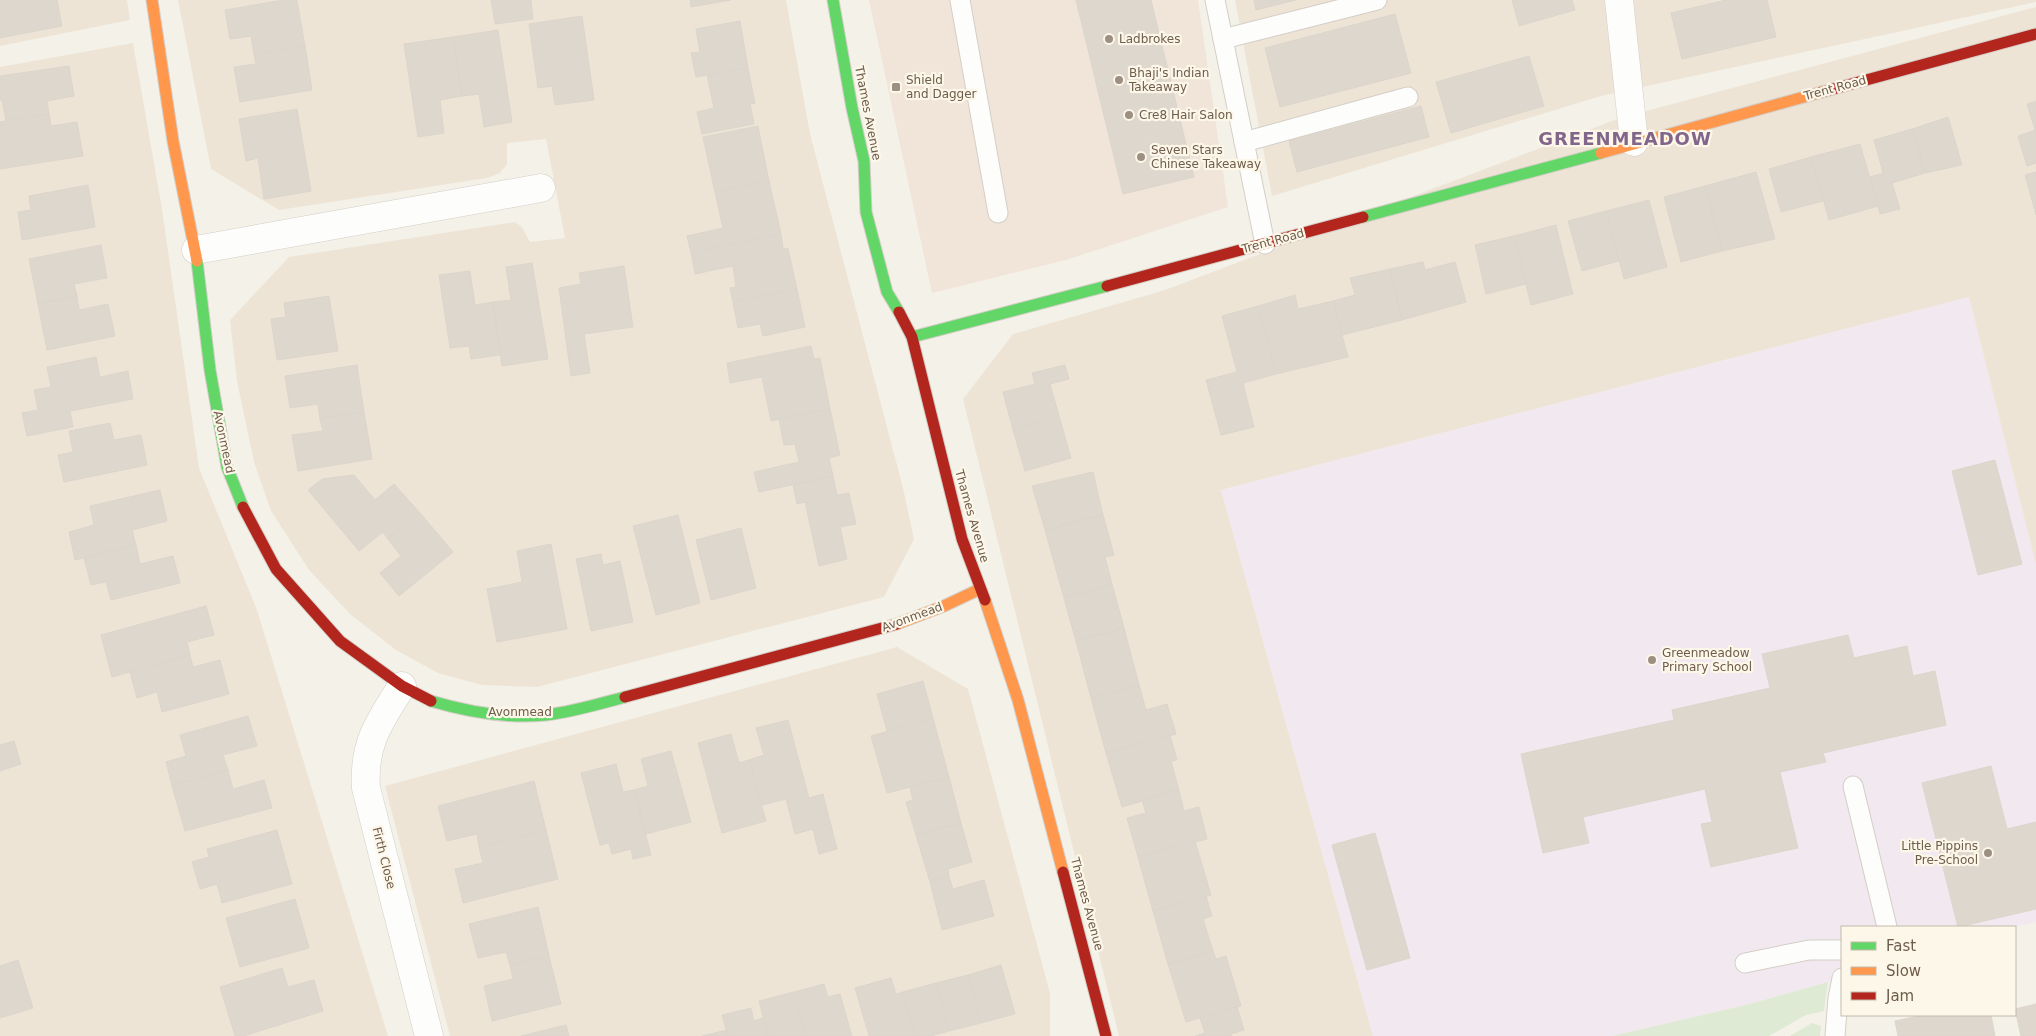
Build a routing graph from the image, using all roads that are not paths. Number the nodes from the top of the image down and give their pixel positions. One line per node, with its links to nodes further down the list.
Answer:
1 (152, 0): 15 (street, Avonmead)
2 (833, 0): 16 (street, Thames Avenue)
3 (960, 0): 13 (lane)
4 (1215, 0): 8 (lane)
5 (1377, 0): 8 (lane)
6 (1618, 0): 11 (street)
7 (2036, 34): 11 (street, Trent Road)
8 (1223, 39): 10 (lane)
9 (1408, 97): 10 (lane)
10 (1244, 142): 14 (lane)
11 (1634, 142): 14 (street, Trent Road)
12 (541, 188): 15 (street)
13 (998, 213)
14 (1265, 244): 16 (street, Trent Road)
15 (196, 250): 18 (street, Avonmead)
16 (912, 337): 17 (street, Thames Avenue)
17 (980, 588): 18 (street, Avonmead); 25 (street, Thames Avenue)
18 (402, 686): 24 (street, Firth Close)
19 (1853, 786): 20 (lane)
20 (1886, 926)
21 (1841, 950): 22 (lane)
22 (1745, 963)
23 (1841, 983): 26 (lane)
24 (429, 1036)
25 (1106, 1036)
26 (1835, 1036)

